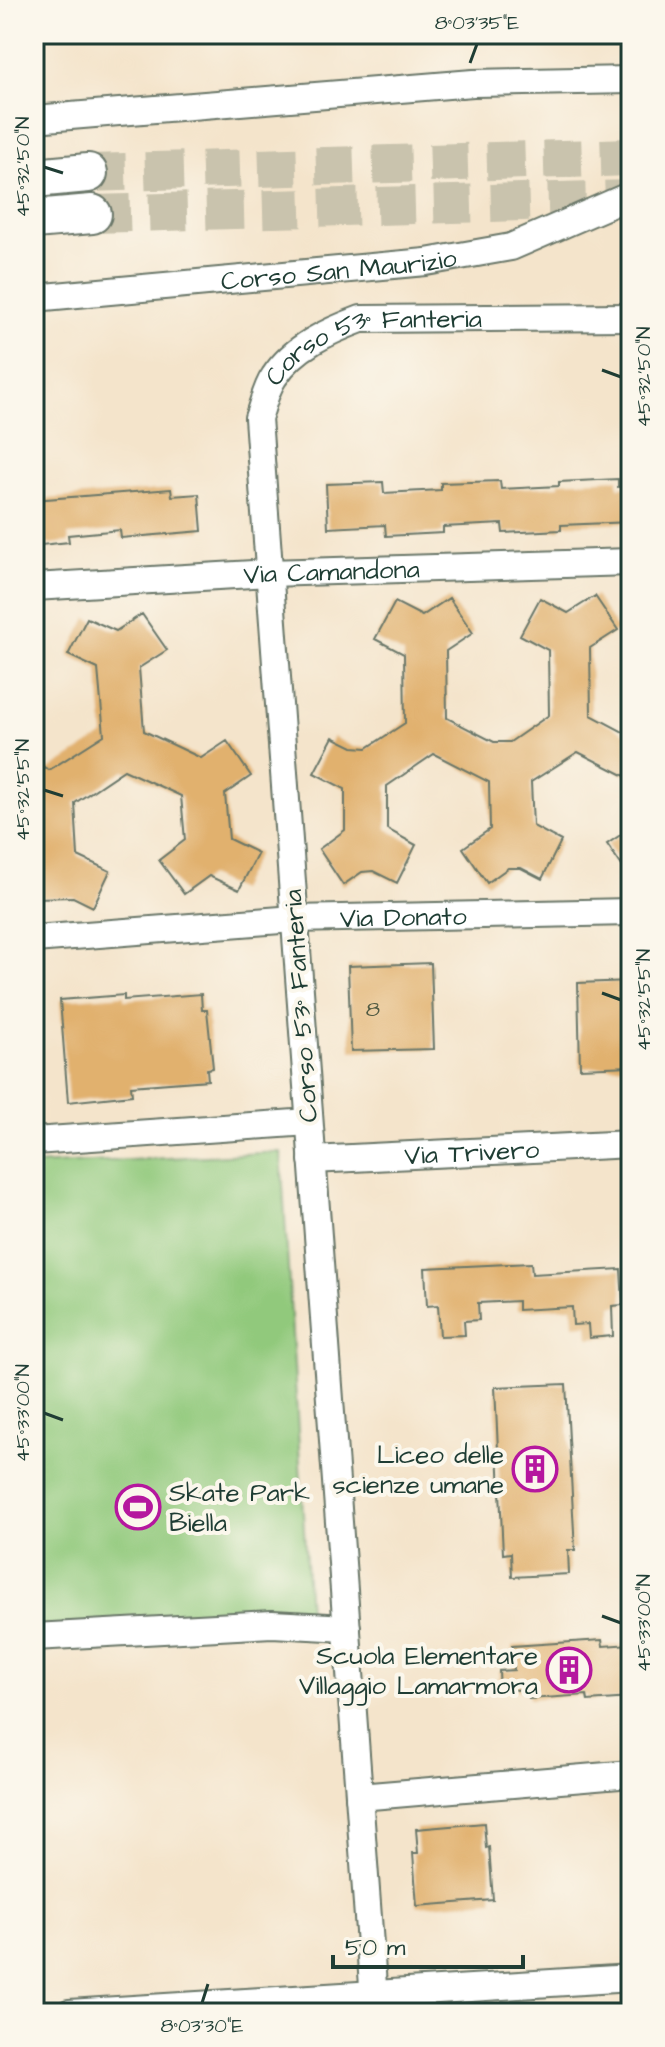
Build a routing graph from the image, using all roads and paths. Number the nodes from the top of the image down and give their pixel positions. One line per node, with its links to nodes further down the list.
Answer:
1 (631, 80): 2 (street)
2 (34, 119)
3 (88, 173): 4 (highway)
4 (34, 178)
5 (631, 195): 8 (street, Corso San Maurizio)
6 (92, 214): 7 (highway)
7 (34, 219)
8 (34, 298)
9 (631, 317): 11 (street, Corso 53° Fanteria)
10 (631, 562): 11 (street, Via Camandona)
11 (268, 573): 12 (street, Via Camandona); 14 (street, Corso 53° Fanteria)
12 (34, 587)
13 (631, 912): 14 (street, Via Donato)
14 (294, 919): 15 (street, Via Donato); 16 (street, Corso 53° Fanteria)
15 (34, 939)
16 (309, 1122): 17 (street); 19 (street, Corso 53° Fanteria)
17 (34, 1141)
18 (631, 1144): 19 (street, Via Trivero)
19 (312, 1160): 20 (street, Corso 53° Fanteria)
20 (347, 1628): 21 (street); 23 (street, Corso 53° Fanteria)
21 (34, 1637)
22 (631, 1774): 23 (street)
23 (359, 1797): 25 (street, Corso 53° Fanteria)
24 (631, 1978): 25 (street)
25 (375, 2004): 26 (street)
26 (69, 2013)

